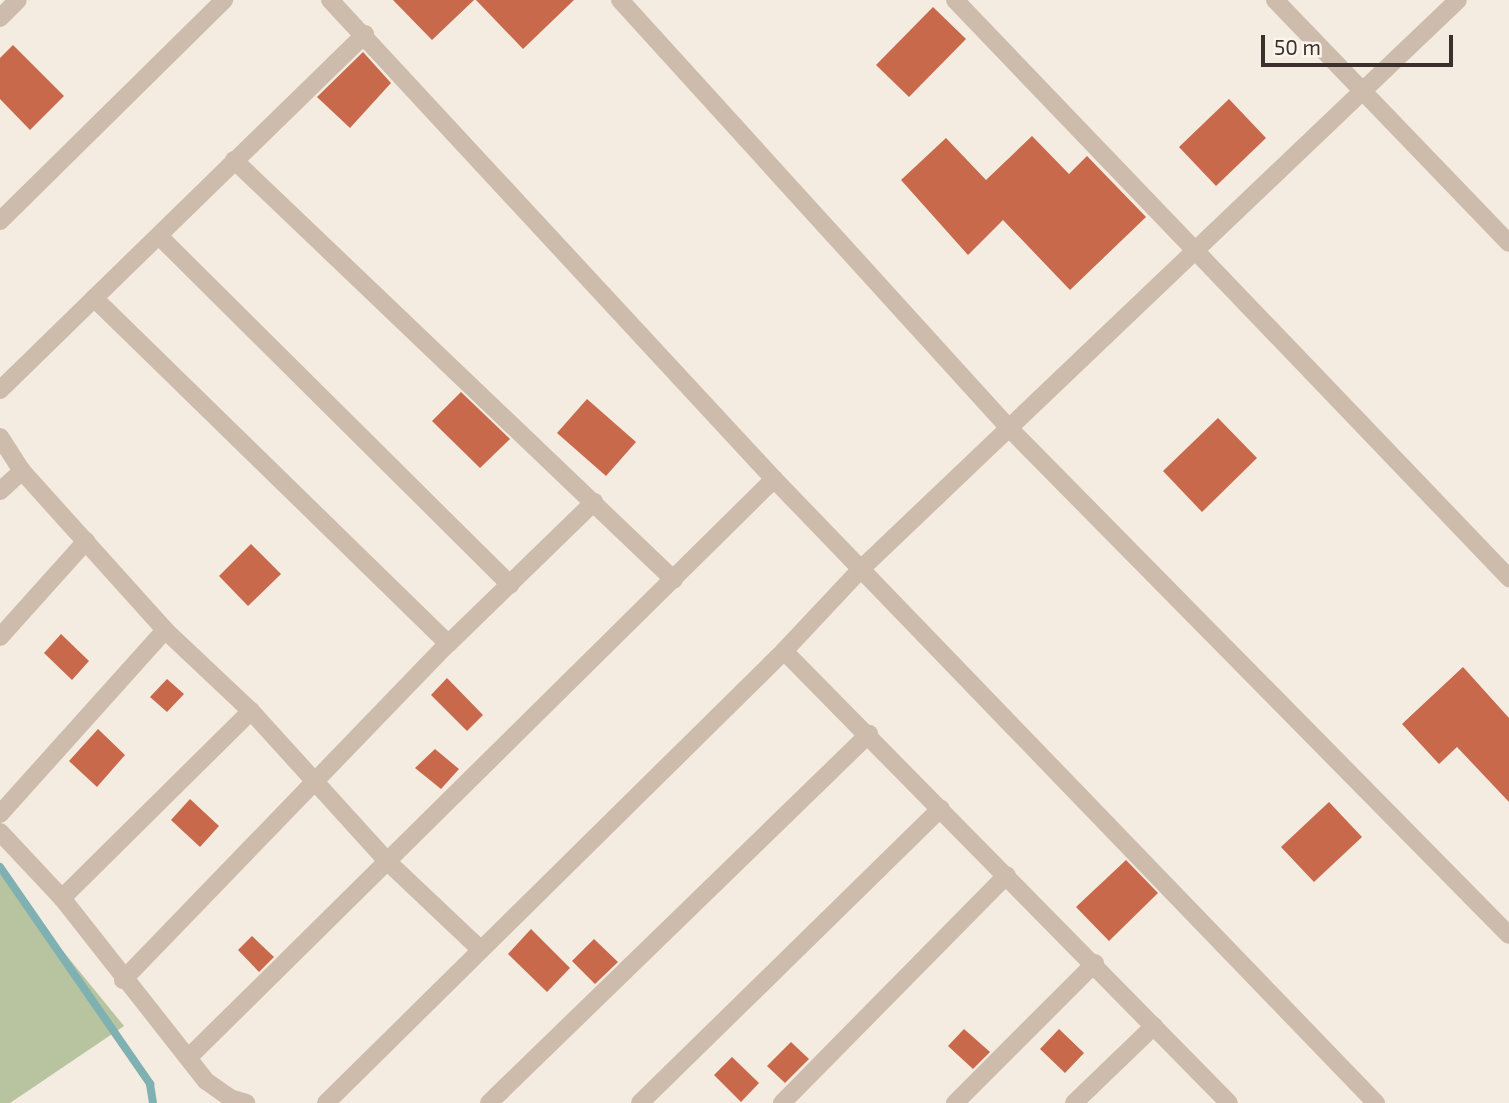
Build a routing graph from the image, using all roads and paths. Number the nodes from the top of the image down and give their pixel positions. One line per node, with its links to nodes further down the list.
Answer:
1 (18, 0): 8 (street)
2 (224, 0): 12 (street)
3 (330, 0): 9 (street)
4 (620, 0): 18 (street)
5 (955, 0): 15 (street)
6 (1275, 0): 10 (street)
7 (1458, 0): 10 (street)
8 (0, 18)
9 (365, 34): 11 (street); 21 (street)
10 (1362, 90): 14 (street); 15 (street)
11 (234, 160): 13 (street); 23 (street)
12 (0, 221)
13 (159, 236): 16 (street); 28 (street)
14 (1509, 243)
15 (1192, 250): 18 (street); 26 (street)
16 (94, 298): 17 (street); 31 (street)
17 (0, 390)
18 (1009, 427): 25 (street); 42 (street)
19 (0, 437): 20 (street)
20 (22, 471): 22 (street); 24 (street)
21 (774, 480): 25 (street); 27 (street)
22 (0, 491)
23 (594, 502): 27 (street); 28 (street)
24 (86, 541): 29 (street); 30 (street)
25 (862, 568): 32 (street); 56 (street)
26 (1509, 578)
27 (674, 580): 39 (street)
28 (510, 585): 31 (street)
29 (165, 630): 33 (street); 37 (street)
30 (0, 637)
31 (448, 644): 35 (street)
32 (784, 651): 34 (street); 43 (street)
33 (251, 711): 35 (street); 41 (street)
34 (869, 734): 36 (street); 50 (street)
35 (315, 781): 39 (street); 45 (street)
36 (941, 808): 40 (street); 51 (street)
37 (0, 814)
38 (0, 832): 41 (street)
39 (388, 863): 43 (street); 47 (street)
40 (1007, 875): 44 (street); 52 (street)
41 (62, 898): 45 (street)
42 (1509, 935)
43 (480, 949): 49 (street)
44 (1095, 963): 46 (street); 53 (street)
45 (123, 980): 47 (street)
46 (1154, 1026): 54 (street); 55 (street)
47 (190, 1056): 48 (street)
48 (246, 1103)
49 (326, 1103)
50 (489, 1103)
51 (640, 1103)
52 (782, 1103)
53 (955, 1103)
54 (1075, 1103)
55 (1229, 1103)
56 (1376, 1103)

